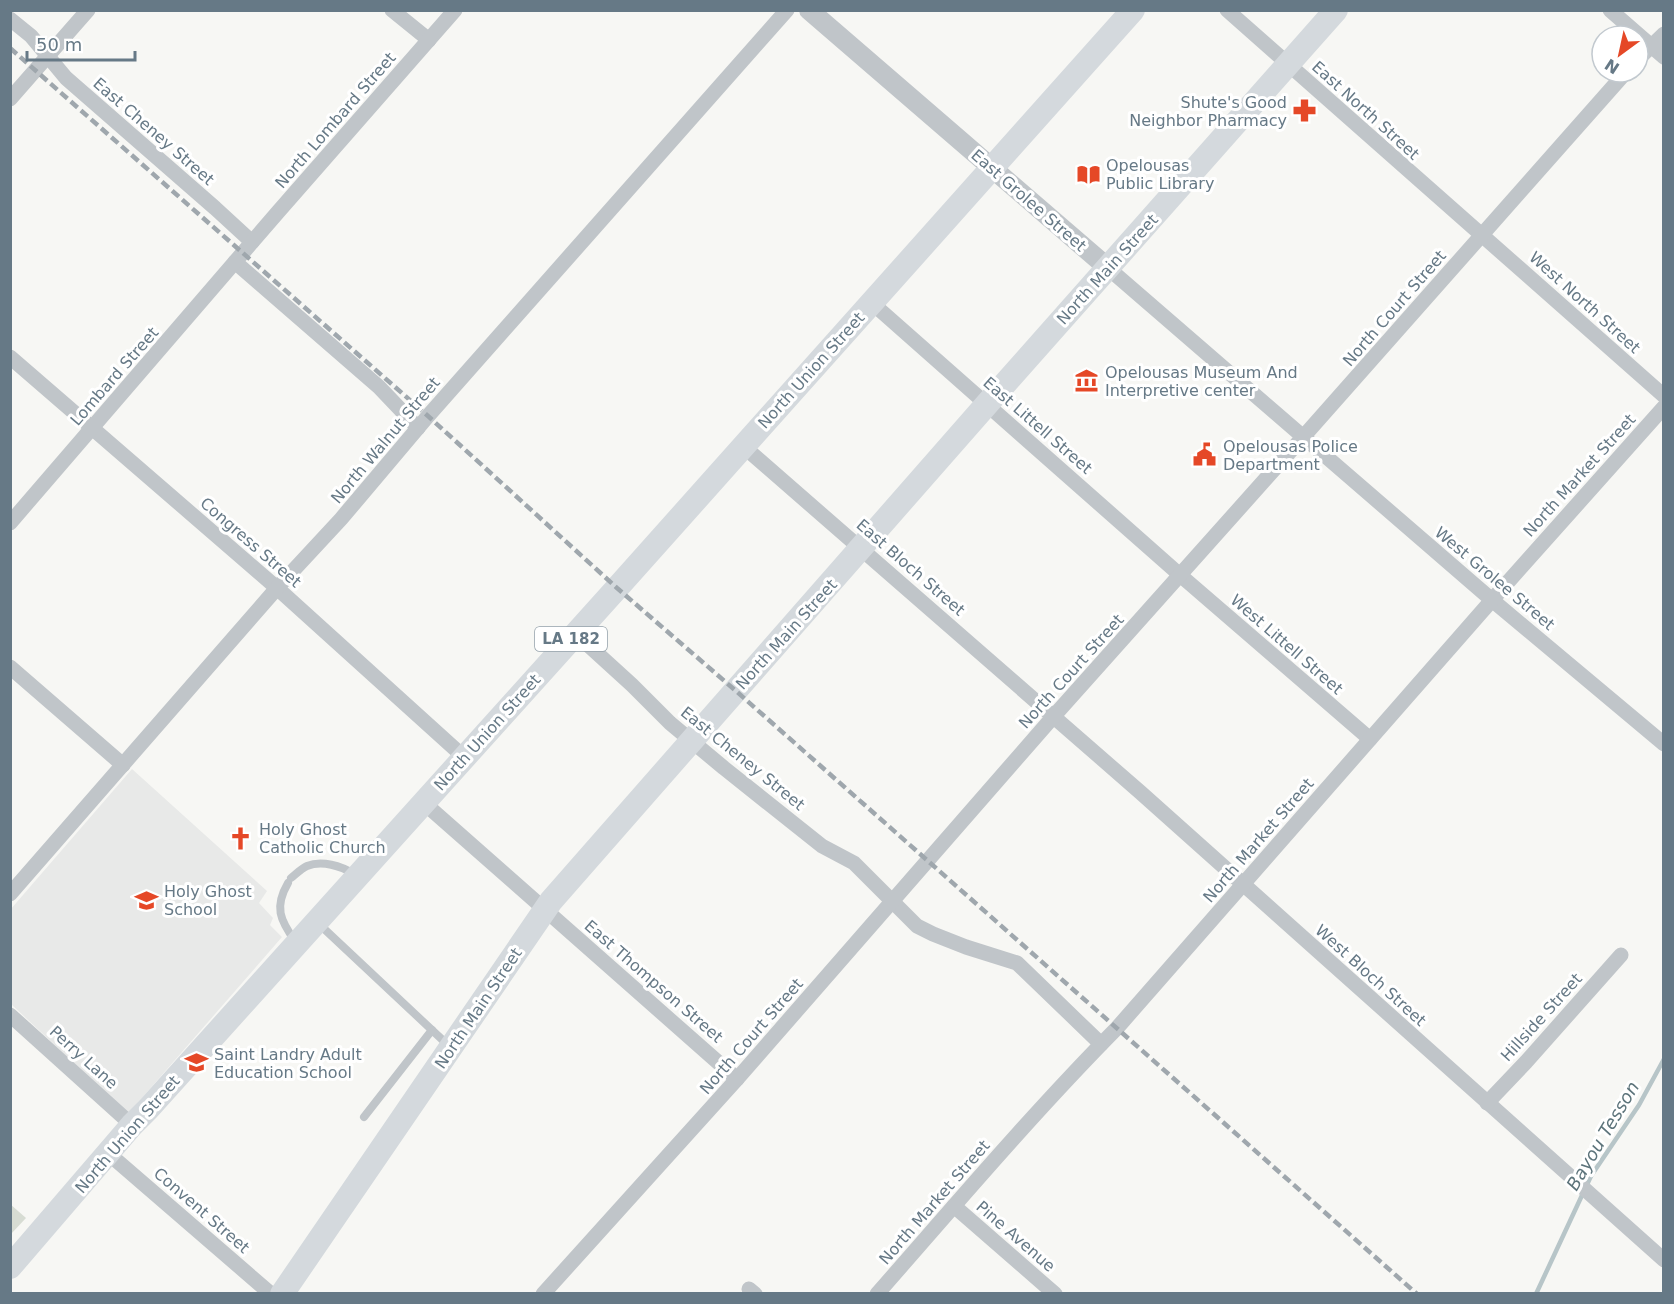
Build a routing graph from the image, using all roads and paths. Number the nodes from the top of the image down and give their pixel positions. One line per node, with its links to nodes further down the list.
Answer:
1 (88, 10): 14 (street)
2 (392, 10): 12 (street)
3 (455, 10): 12 (street, North Lombard Street)
4 (787, 10): 28 (street, North Walnut Street)
5 (808, 10): 19 (street, East Grolee Street)
6 (1133, 10): 19 (main road, North Union Street / LA 182)
7 (1227, 10): 16 (street, East North Street)
8 (1336, 10): 16 (main road, North Main Street)
9 (1610, 10): 13 (street)
10 (10, 20): 14 (street, East Cheney Street)
11 (1664, 34): 13 (street)
12 (429, 40): 21 (street, North Lombard Street)
13 (1651, 46): 15 (street)
14 (48, 57): 18 (street); 21 (street, East Cheney Street)
15 (1664, 57)
16 (1288, 65): 20 (street, East North Street); 22 (main road, North Main Street)
17 (1615, 84): 20 (street, North Court Street)
18 (10, 99)
19 (992, 169): 22 (street, East Grolee Street); 23 (main road, North Union Street / LA 182)
20 (1481, 236): 25 (street, West North Street); 30 (street, North Court Street)
21 (244, 253): 28 (street, East Cheney Street); 29 (street, Lombard Street)
22 (1108, 268): 26 (main road, North Main Street); 30 (street, East Grolee Street)
23 (872, 303): 26 (street, East Littell Street); 31 (main road, North Union Street / LA 182)
24 (10, 357): 29 (street, Congress Street)
25 (1664, 396)
26 (987, 405): 33 (main road, North Main Street); 34 (street, East Littell Street)
27 (1664, 408): 36 (street, North Market Street)
28 (418, 428): 35 (street, North Walnut Street)
29 (93, 429): 32 (street, Lombard Street); 35 (street, Congress Street)
30 (1304, 436): 34 (street, North Court Street); 36 (street, West Grolee Street)
31 (743, 446): 33 (street, East Bloch Street); 37 (main road, North Union Street / LA 182)
32 (10, 523)
33 (862, 549): 39 (street, East Bloch Street); 41 (main road, North Main Street)
34 (1180, 575): 39 (street, North Court Street); 40 (street, West Littell Street)
35 (277, 588): 43 (street, Congress Street); 44 (street, North Walnut Street)
36 (1492, 600): 40 (street, North Market Street); 42 (street, West Grolee Street)
37 (576, 634): 41 (street, East Cheney Street); 43 (main road, North Union Street / LA 182)
38 (10, 667): 44 (street)
39 (1053, 717): 47 (street, West Bloch Street); 49 (street, North Court Street)
40 (1370, 739): 47 (street, North Market Street)
41 (693, 740): 49 (street, East Cheney Street); 50 (main road, North Main Street)
42 (1664, 744)
43 (465, 758): 45 (main road, North Union Street / LA 182)
44 (123, 765): 48 (street, North Walnut Street)
45 (424, 803): 46 (main road, North Union Street / LA 182); 50 (street, East Thompson Street)
46 (358, 876): 51 (main road, North Union Street / LA 182); 52 (lane)
47 (1243, 886): 56 (street, North Market Street); 59 (street, West Bloch Street)
48 (10, 894)
49 (893, 902): 56 (street, East Cheney Street); 58 (street, North Court Street)
50 (545, 910): 57 (main road, North Main Street); 58 (street, East Thompson Street)
51 (316, 922): 52 (main road, North Union Street / LA 182); 55 (lane)
52 (296, 944): 61 (main road, North Union Street / LA 182)
53 (1621, 955): 59 (street, Hillside Street)
54 (10, 1015): 61 (street, Perry Lane)
55 (432, 1030): 57 (lane); 60 (lane)
56 (1101, 1044): 63 (street, North Market Street)
57 (451, 1048): 67 (main road, North Main Street)
58 (737, 1079): 68 (street, North Court Street)
59 (1488, 1103): 64 (street, West Bloch Street)
60 (364, 1117)
61 (132, 1125): 62 (main road, North Union Street / LA 182)
62 (109, 1154): 65 (main road, North Union Street / LA 182); 66 (street, Convent Street)
63 (954, 1206): 69 (street, North Market Street); 70 (street, Pine Avenue)
64 (1664, 1260)
65 (10, 1267)
66 (271, 1293)
67 (282, 1293)
68 (543, 1293)
69 (877, 1293)
70 (1055, 1293)

